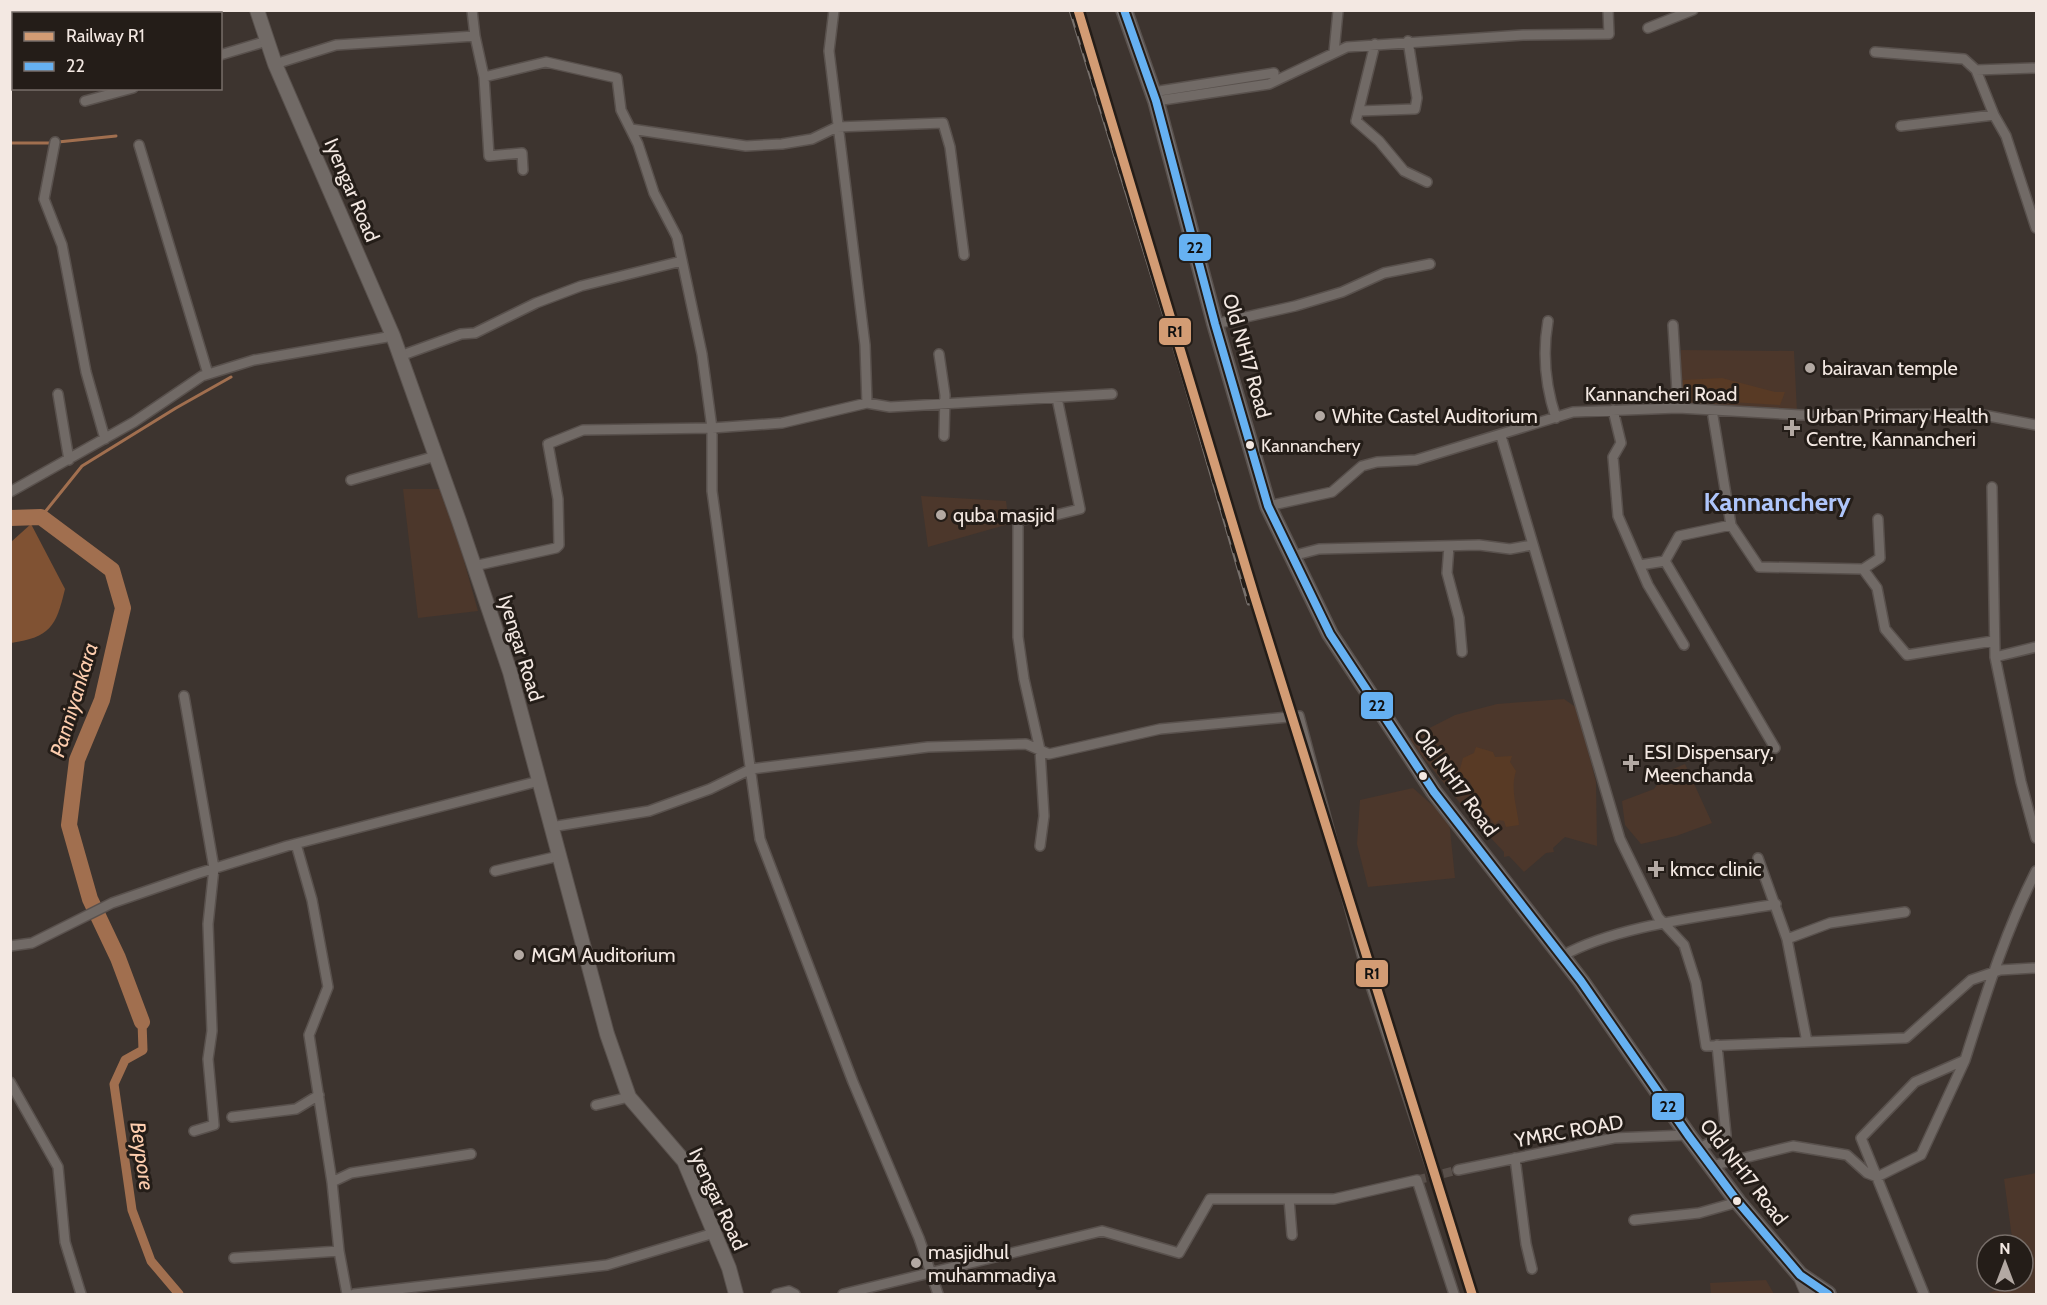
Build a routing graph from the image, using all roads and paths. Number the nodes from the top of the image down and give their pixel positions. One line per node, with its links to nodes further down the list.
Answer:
1 (257, 10): 10 (main road, Iyengar Road)
2 (472, 10): 9 (street)
3 (834, 10): 27 (street)
4 (1124, 10): 22 (main road, Old NH17 Road)
5 (1608, 10): 11 (street)
6 (1693, 10): 8 (street)
7 (1338, 11): 13 (street)
8 (1648, 28)
9 (475, 36): 16 (street); 20 (street)
10 (267, 41): 15 (street); 16 (main road, Iyengar Road)
11 (1408, 41): 12 (street); 24 (street)
12 (1375, 44): 13 (street); 24 (street)
13 (1334, 52): 22 (street)
14 (1875, 52): 18 (street)
15 (222, 54)
16 (276, 64): 40 (main road, Iyengar Road)
17 (2037, 68): 18 (street)
18 (1976, 70): 25 (street)
19 (1274, 73): 22 (street)
20 (484, 77): 28 (street); 31 (street)
21 (126, 90): 23 (street)
22 (1154, 96): 38 (main road, Old NH17 Road)
23 (85, 101)
24 (1359, 111): 32 (street)
25 (1994, 115): 26 (street); 33 (street)
26 (1901, 126)
27 (837, 127): 28 (street); 34 (street); 47 (street)
28 (631, 129): 35 (street)
29 (55, 142): 57 (street)
30 (140, 145): 43 (street)
31 (523, 170)
32 (1427, 182)
33 (2037, 228)
34 (964, 255)
35 (682, 261): 42 (street); 54 (street)
36 (1430, 264): 38 (street)
37 (1548, 321): 52 (street)
38 (1215, 324): 63 (main road, Old NH17 Road)
39 (1673, 325): 49 (street)
40 (393, 336): 42 (main road, Iyengar Road); 43 (street)
41 (939, 354): 48 (street)
42 (400, 356): 58 (main road, Iyengar Road)
43 (208, 374): 57 (street)
44 (58, 394): 59 (street)
45 (1112, 394): 46 (street)
46 (1057, 398): 48 (street); 80 (street)
47 (867, 403): 48 (street); 54 (street)
48 (943, 405): 55 (street)
49 (1678, 408): 50 (street, Kannancheri Road); 51 (street, Kannancheri Road)
50 (1613, 410): 52 (street, Kannancheri Road); 70 (street)
51 (1712, 410): 53 (street, Kannancheri Road); 65 (street)
52 (1556, 418): 56 (street, Kannancheri Road)
53 (2037, 424)
54 (712, 428): 71 (street); 81 (street)
55 (944, 436)
56 (1501, 436): 63 (street, Kannancheri Road); 66 (street)
57 (105, 439): 59 (street)
58 (436, 456): 60 (street); 71 (main road, Iyengar Road)
59 (69, 460): 62 (street)
60 (351, 480)
61 (1992, 488): 73 (street)
62 (10, 492)
63 (1268, 506): 68 (main road, Old NH17 Road)
64 (1878, 519): 72 (street)
65 (1731, 525): 69 (street); 72 (street)
66 (1532, 545): 67 (street); 94 (street)
67 (1449, 546): 68 (street); 76 (street)
68 (1292, 556): 97 (main road, Old NH17 Road)
69 (1665, 561): 70 (street); 79 (street)
70 (1640, 565): 74 (street)
71 (474, 566): 82 (main road, Iyengar Road)
72 (1863, 569): 73 (street)
73 (1993, 641): 77 (street)
74 (1684, 645)
75 (2037, 647): 77 (street)
76 (1461, 652)
77 (1995, 657): 84 (street)
78 (184, 696): 89 (street)
79 (1775, 748)
80 (1040, 750): 81 (street); 86 (street); 115 (street)
81 (751, 769): 83 (street); 126 (street)
82 (539, 781): 83 (main road, Iyengar Road); 85 (street)
83 (551, 827): 87 (main road, Iyengar Road)
84 (2037, 838)
85 (296, 844): 89 (street); 104 (street)
86 (1040, 846)
87 (559, 856): 91 (street); 105 (main road, Iyengar Road)
88 (1758, 858): 92 (street)
89 (214, 868): 96 (street); 108 (street)
90 (2037, 871): 99 (street)
91 (495, 872)
92 (1776, 904): 94 (street); 95 (street)
93 (1905, 912): 95 (street)
94 (1664, 924): 97 (street); 101 (street)
95 (1786, 939): 100 (street)
96 (10, 946)
97 (1562, 956): 109 (main road, Old NH17 Road)
98 (2037, 968): 99 (street)
99 (1992, 972): 100 (street); 102 (street)
100 (1807, 1042): 101 (street)
101 (1717, 1045): 110 (street)
102 (1965, 1060): 116 (street); 116 (street)
103 (10, 1082): 128 (street)
104 (319, 1095): 107 (street); 117 (street)
105 (629, 1097): 106 (street); 121 (main road, Iyengar Road)
106 (596, 1106)
107 (232, 1117)
108 (194, 1131)
109 (1688, 1135): 110 (main road, Old NH17 Road); 112 (street, YMRC ROAD)
110 (1699, 1148): 113 (main road, Old NH17 Road)
111 (471, 1154): 117 (street)
112 (1515, 1158): 114 (street, YMRC ROAD); 125 (street)
113 (1711, 1166): 116 (street); 119 (main road, Old NH17 Road)
114 (1458, 1170)
115 (1434, 1176)
116 (1877, 1177): 139 (street)
117 (332, 1182): 123 (street)
118 (1289, 1199): 122 (street); 126 (street); 136 (street)
119 (1738, 1202): 120 (street); 127 (main road, Old NH17 Road)
120 (1634, 1220)
121 (714, 1233): 130 (street); 131 (main road, Iyengar Road)
122 (1292, 1235)
123 (339, 1251): 124 (street); 129 (street)
124 (234, 1258)
125 (1532, 1269)
126 (931, 1273): 134 (street); 135 (street)
127 (1800, 1275): 137 (main road); 138 (main road, Old NH17 Road)
128 (81, 1294)
129 (347, 1294)
130 (354, 1294)
131 (736, 1294)
132 (776, 1294): 133 (street)
133 (795, 1294)
134 (843, 1294)
135 (938, 1294)
136 (1454, 1294)
137 (1808, 1294)
138 (1828, 1294)
139 (1925, 1294)

